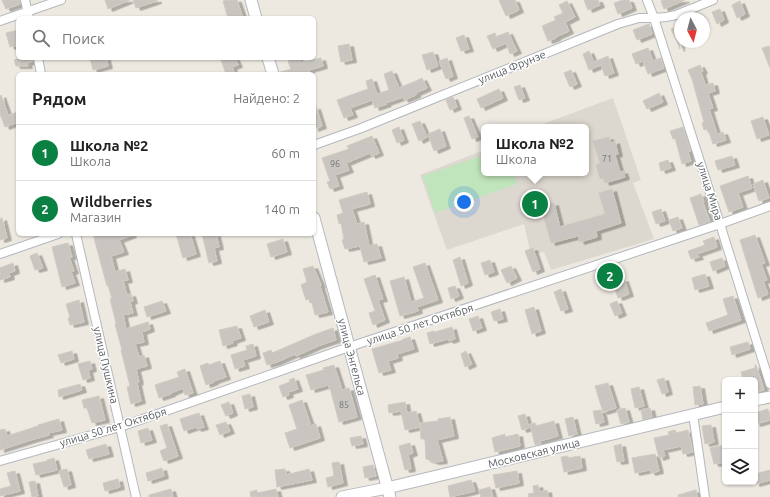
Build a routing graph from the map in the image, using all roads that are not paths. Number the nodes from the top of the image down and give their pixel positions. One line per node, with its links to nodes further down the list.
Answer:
1 (25, 0): 6 (street)
2 (61, 0): 6 (street)
3 (250, 0): 7 (street)
4 (647, 0): 9 (street, улица Мира)
5 (713, 0): 9 (street, улица Фрунзе)
6 (28, 15)
7 (255, 16)
8 (16, 18): 10 (street)
9 (654, 18): 15 (street, улица Фрунзе); 17 (street, улица Мира)
10 (0, 21)
11 (38, 60): 13 (street)
12 (269, 60): 14 (street)
13 (41, 72)
14 (272, 72)
15 (316, 144)
16 (770, 206): 17 (street, улица 50 лет Октября)
17 (720, 224): 22 (street, улица 50 лет Октября); 23 (street, улица Мира)
18 (316, 225): 22 (street, улица Энгельса)
19 (52, 236): 21 (street)
20 (76, 236): 28 (street, улица Пушкина)
21 (0, 254)
22 (349, 347): 28 (street, улица 50 лет Октября); 30 (street, улица Энгельса)
23 (770, 384)
24 (770, 397): 25 (street)
25 (758, 399)
26 (722, 408): 27 (street, Московская улица)
27 (693, 414): 30 (street, Московская улица); 33 (street)
28 (120, 427): 29 (street, улица 50 лет Октября); 31 (street, улица Пушкина)
29 (0, 461)
30 (389, 492): 32 (street, Московская улица)
31 (136, 497)
32 (342, 497)
33 (705, 497)

